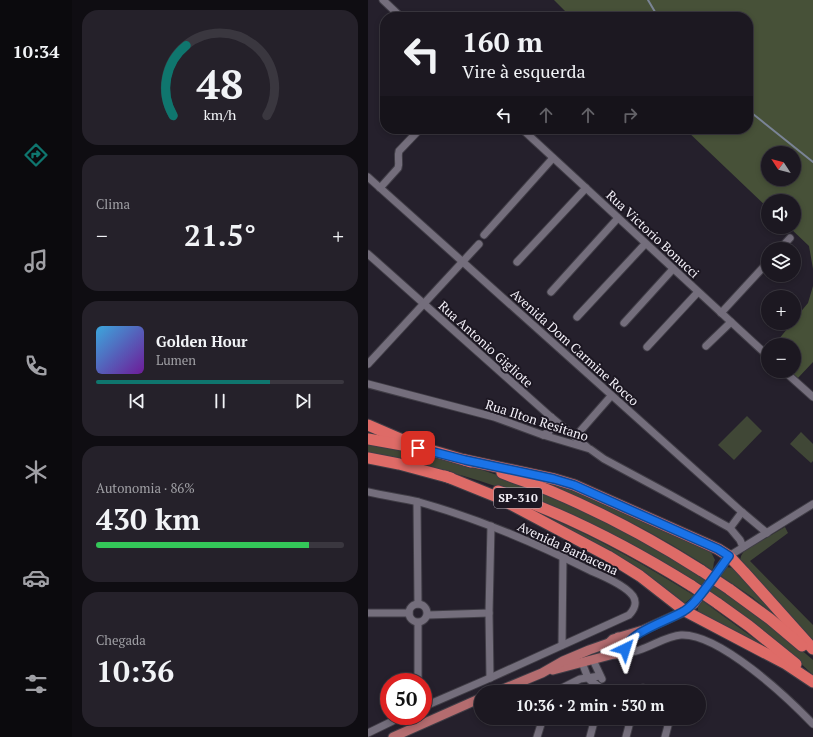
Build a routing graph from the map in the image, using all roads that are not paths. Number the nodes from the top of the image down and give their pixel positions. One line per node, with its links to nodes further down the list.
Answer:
1 (383, 0): 2 (street)
2 (396, 12)
3 (415, 134): 7 (street)
4 (527, 134): 5 (street, Rua Victorio Bonucci)
5 (553, 158): 8 (street, Rua Victorio Bonucci); 10 (street)
6 (368, 177): 7 (street, Avenida Dom Carmine Rocco)
7 (380, 188): 16 (street, Avenida Dom Carmine Rocco)
8 (586, 188): 9 (street, Rua Victorio Bonucci); 17 (street)
9 (618, 218): 14 (street, Rua Victorio Bonucci); 20 (street)
10 (484, 235)
11 (790, 238): 12 (street)
12 (786, 242)
13 (479, 244): 16 (street)
14 (646, 244): 18 (street, Rua Victorio Bonucci); 24 (street)
15 (368, 254): 22 (street, Rua Antonio Gigliote)
16 (463, 262): 22 (street); 33 (street, Avenida Dom Carmine Rocco)
17 (517, 262)
18 (673, 269): 21 (street, Rua Victorio Bonucci); 26 (street)
19 (761, 269): 23 (street)
20 (551, 292)
21 (698, 292): 23 (street, Rua Victorio Bonucci); 28 (street)
22 (424, 305): 30 (street); 35 (street, Rua Antonio Gigliote)
23 (721, 312): 25 (street, Rua Victorio Bonucci)
24 (577, 317)
25 (731, 322): 27 (street); 29 (street, Rua Victorio Bonucci)
26 (624, 323)
27 (706, 346)
28 (647, 347)
29 (761, 350)
30 (368, 364)
31 (792, 378): 34 (street)
32 (368, 384): 37 (street, Rua Ilton Resitano)
33 (611, 396): 38 (street); 48 (street, Avenida Dom Carmine Rocco)
34 (813, 398)
35 (551, 417): 37 (street); 38 (street, Rua Antonio Gigliote)
36 (368, 425): 41 (highway)
37 (543, 435): 40 (street, Rua Ilton Resitano)
38 (575, 437): 40 (street, Rua Antonio Gigliote)
39 (368, 439): 41 (highway, SP-310)
40 (590, 449): 50 (street, Rua Ilton Resitano)
41 (430, 450): 43 (highway, SP-310)
42 (368, 458): 44 (highway, SP-310)
43 (465, 460): 54 (highway); 69 (highway, SP-310, bridge)
44 (445, 476): 56 (highway); 77 (highway, SP-310, bridge)
45 (368, 492): 46 (street, Avenida Barbacena)
46 (418, 502): 49 (street, Avenida Barbacena); 55 (street)
47 (813, 504): 51 (street)
48 (742, 512): 50 (street); 51 (street, Avenida Dom Carmine Rocco)
49 (491, 526): 53 (street, Avenida Barbacena); 59 (street)
50 (730, 528): 52 (street, Rua Ilton Resitano)
51 (767, 533): 52 (street)
52 (743, 547): 54 (street)
53 (563, 556): 65 (street); 65 (street, Avenida Barbacena)
54 (729, 556): 56 (main road); 66 (highway)
55 (418, 604): 58 (street); 60 (street)
56 (686, 610): 62 (main road); 77 (highway)
57 (368, 613): 58 (street)
58 (409, 613): 61 (street)
59 (489, 613): 60 (street); 75 (street)
60 (428, 615): 61 (street)
61 (418, 622): 72 (street)
62 (643, 630): 63 (main road); 68 (main road)
63 (618, 637): 64 (main road); 68 (main road)
64 (609, 643): 67 (main road); 68 (main road)
65 (562, 645): 75 (street)
66 (813, 649)
67 (589, 650): 71 (main road); 73 (main road)
68 (621, 651): 70 (main road); 84 (street)
69 (813, 655)
70 (593, 660): 71 (main road); 74 (street)
71 (582, 663): 73 (main road); 76 (street)
72 (418, 673)
73 (542, 673): 78 (main road)
74 (600, 676): 76 (street); 81 (street)
75 (490, 678): 83 (street)
76 (588, 678): 79 (street); 80 (street)
77 (813, 681)
78 (513, 685)
79 (568, 685)
80 (599, 685)
81 (602, 685)
82 (474, 701): 91 (main road)
83 (432, 703)
84 (813, 724)
85 (384, 725): 90 (street)
86 (541, 725): 92 (street)
87 (593, 725): 93 (street)
88 (629, 725): 94 (street)
89 (668, 725): 95 (street)
90 (368, 733)
91 (393, 737)
92 (537, 737)
93 (590, 737)
94 (626, 737)
95 (665, 737)

